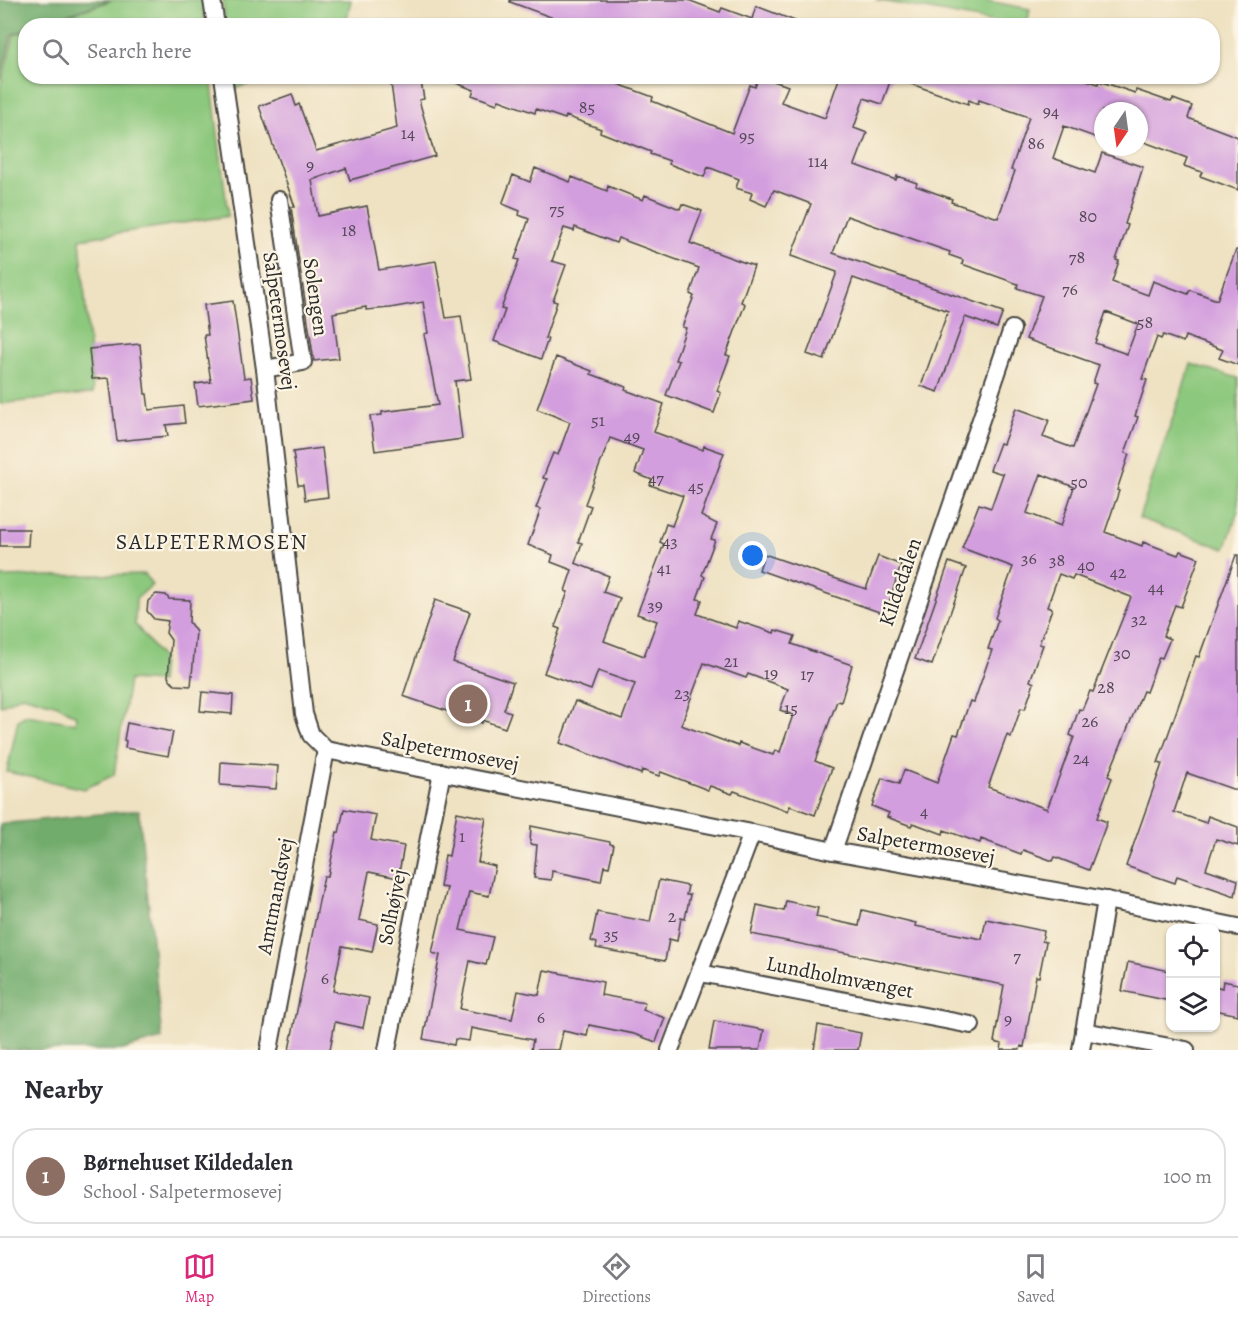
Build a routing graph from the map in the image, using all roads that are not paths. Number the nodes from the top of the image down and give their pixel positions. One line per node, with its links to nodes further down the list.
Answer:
1 (212, 0): 2 (street)
2 (215, 18)
3 (224, 84): 6 (street, Salpetermosevej)
4 (279, 200): 6 (street, Solengen)
5 (1012, 329): 10 (street, Kildedalen)
6 (265, 369): 7 (street, Salpetermosevej)
7 (326, 750): 8 (street, Salpetermosevej); 16 (street, Amtmandsvej)
8 (442, 772): 9 (street, Salpetermosevej); 17 (street, Solhøjvej)
9 (752, 832): 10 (street, Salpetermosevej); 13 (street)
10 (833, 851): 11 (street, Salpetermosevej)
11 (1106, 900): 12 (street, Salpetermosevej); 15 (street)
12 (1238, 927)
13 (700, 973): 14 (street, Lundholmvænget); 18 (street)
14 (971, 1025)
15 (1084, 1031): 19 (street); 20 (street)
16 (269, 1050)
17 (387, 1050)
18 (670, 1050)
19 (1081, 1050)
20 (1186, 1050)

